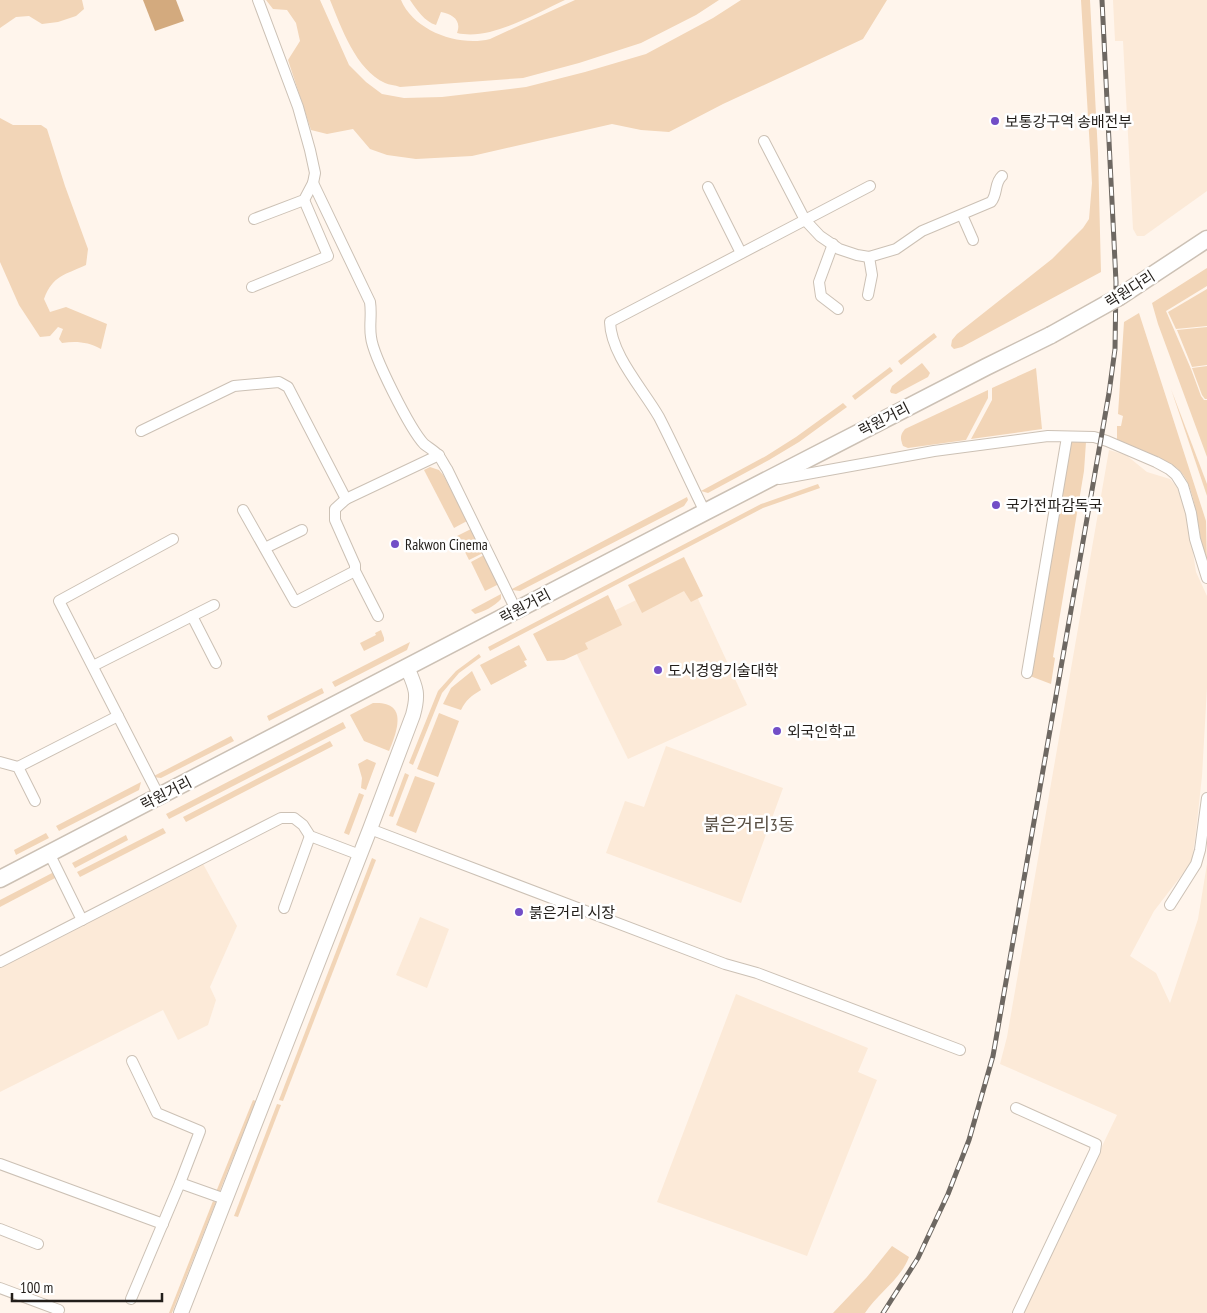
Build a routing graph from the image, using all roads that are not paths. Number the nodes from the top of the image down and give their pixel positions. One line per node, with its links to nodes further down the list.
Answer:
1 (258, 0): 4 (street)
2 (764, 142): 10 (street)
3 (1002, 176): 8 (street)
4 (312, 183): 7 (street); 22 (street)
5 (870, 186): 10 (street)
6 (708, 187): 14 (street)
7 (304, 200): 9 (street); 16 (street)
8 (962, 214): 12 (street); 15 (street)
9 (254, 219)
10 (805, 220): 13 (street); 14 (street)
11 (1207, 239): 19 (main road, 락원다리, bridge)
12 (973, 240)
13 (832, 244): 15 (street); 18 (street)
14 (740, 253): 26 (street)
15 (869, 257): 17 (street)
16 (252, 287)
17 (868, 295)
18 (838, 309)
19 (1051, 335): 23 (main road, 락원거리)
20 (141, 431): 24 (street)
21 (1067, 437): 23 (street); 31 (street); 39 (street)
22 (438, 455): 24 (street); 33 (street)
23 (766, 481): 26 (main road, 락원거리)
24 (346, 499): 30 (street)
25 (244, 510): 29 (street)
26 (705, 512): 33 (main road, 락원거리)
27 (302, 530): 29 (street)
28 (173, 538): 37 (street)
29 (265, 548): 30 (street)
30 (355, 571): 35 (street)
31 (1207, 578)
32 (214, 605): 34 (street)
33 (516, 610): 38 (main road, 락원거리)
34 (192, 616): 36 (street); 37 (street)
35 (378, 616)
36 (216, 663)
37 (93, 666): 40 (street)
38 (407, 667): 43 (main road, 락원거리); 46 (street)
39 (1027, 673)
40 (118, 716): 42 (street); 43 (street)
41 (0, 762): 42 (street)
42 (18, 767): 45 (street)
43 (159, 796): 48 (main road, 락원거리)
44 (1207, 798): 51 (street)
45 (35, 801)
46 (370, 829): 49 (street); 55 (street)
47 (310, 836): 49 (street); 52 (street); 53 (street)
48 (49, 853): 50 (main road, 락원거리); 53 (street)
49 (360, 854): 60 (street)
50 (0, 879)
51 (1170, 905)
52 (284, 908)
53 (82, 920): 54 (street)
54 (0, 962)
55 (960, 1050)
56 (132, 1061): 59 (street)
57 (1016, 1108): 68 (street)
58 (0, 1164): 61 (street)
59 (180, 1183): 60 (street); 61 (street)
60 (226, 1199): 67 (street)
61 (163, 1224): 65 (street)
62 (0, 1229): 63 (street)
63 (38, 1244)
64 (0, 1288): 66 (street)
65 (131, 1299)
66 (59, 1310)
67 (181, 1313)
68 (1018, 1313)

